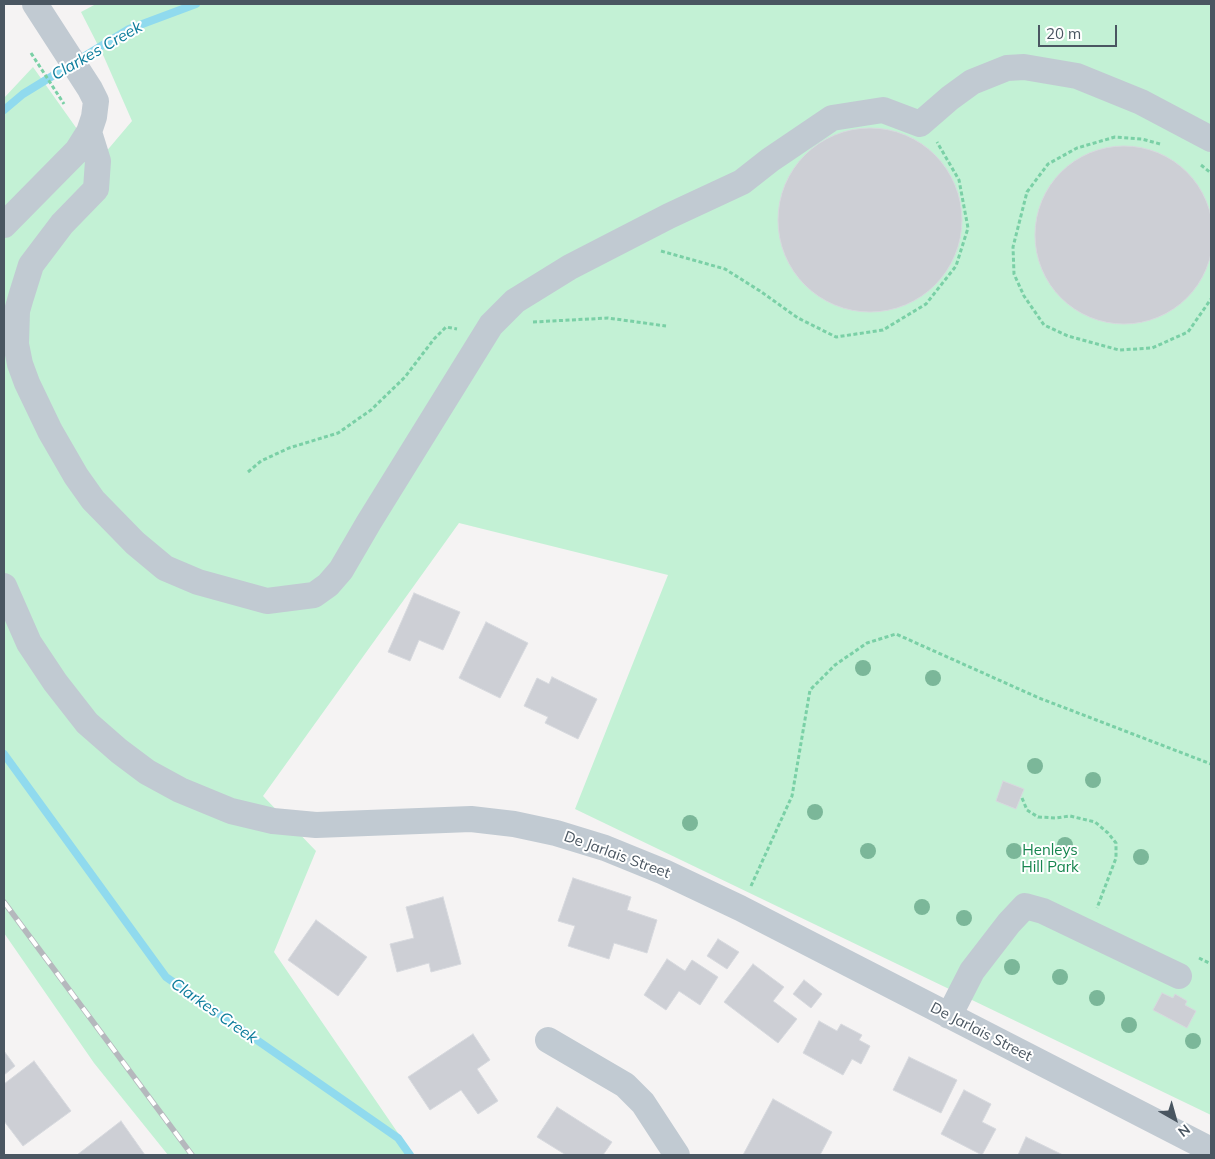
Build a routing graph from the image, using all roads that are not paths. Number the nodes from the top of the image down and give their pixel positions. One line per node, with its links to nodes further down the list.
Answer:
1 (36, 4): 2 (street)
2 (89, 132): 3 (street); 4 (street)
3 (1211, 139)
4 (4, 225)
5 (4, 586): 7 (street, De Jarlais Street)
6 (1179, 976): 7 (street)
7 (950, 1016): 9 (street, De Jarlais Street)
8 (548, 1040): 10 (street)
9 (1211, 1150)
10 (677, 1155)

